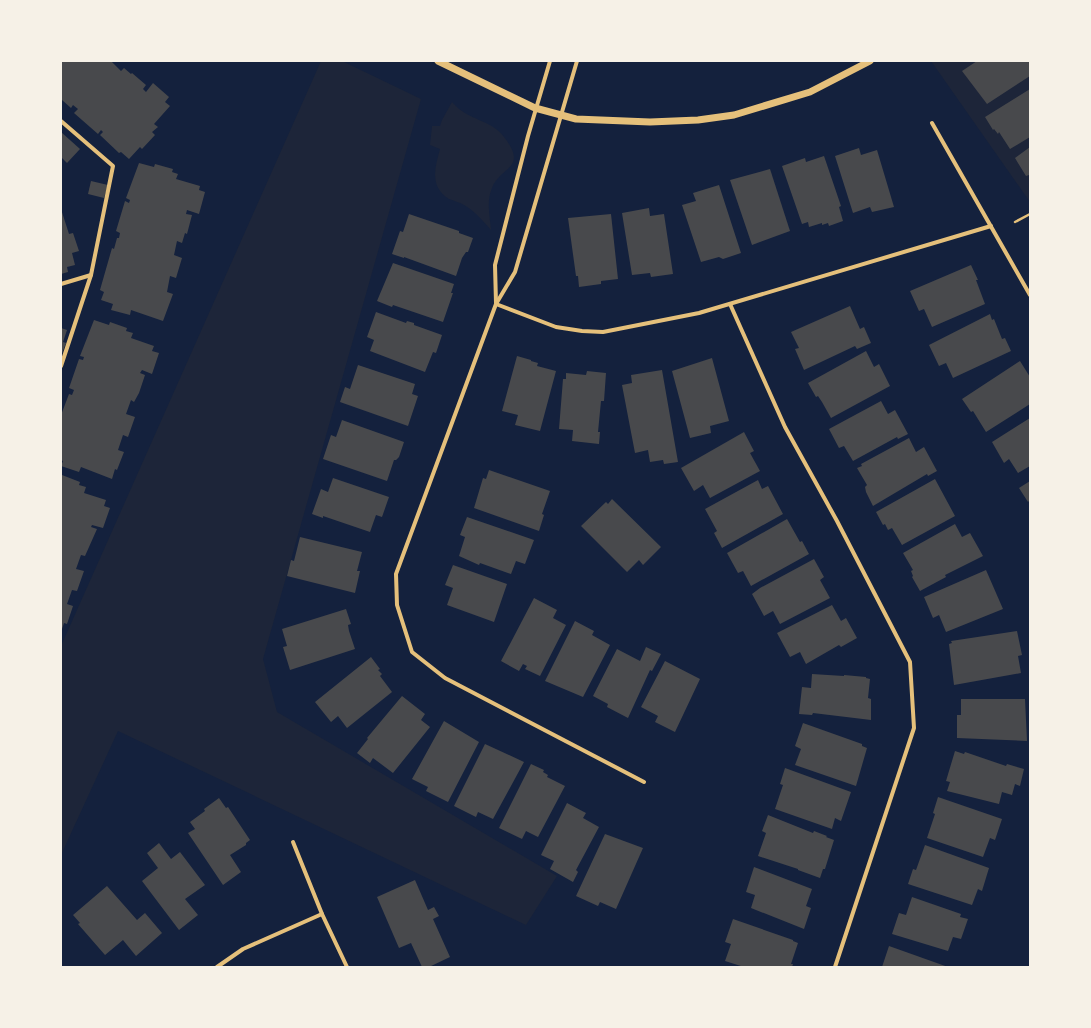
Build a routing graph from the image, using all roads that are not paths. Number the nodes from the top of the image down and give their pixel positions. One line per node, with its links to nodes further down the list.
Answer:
1 (438, 61): 5 (street)
2 (550, 61): 5 (street)
3 (577, 61): 6 (street)
4 (870, 61): 6 (street)
5 (536, 108): 6 (street); 13 (street)
6 (562, 115): 13 (street)
7 (61, 121): 10 (street)
8 (932, 123): 9 (street)
9 (992, 226): 12 (street); 14 (street)
10 (91, 275): 11 (street); 15 (street)
11 (61, 284)
12 (1030, 295)
13 (496, 304): 14 (street); 16 (street)
14 (730, 304): 21 (street)
15 (61, 366)
16 (644, 782)
17 (293, 842): 18 (street)
18 (322, 914): 19 (street); 20 (street)
19 (218, 967)
20 (347, 967)
21 (835, 967)

